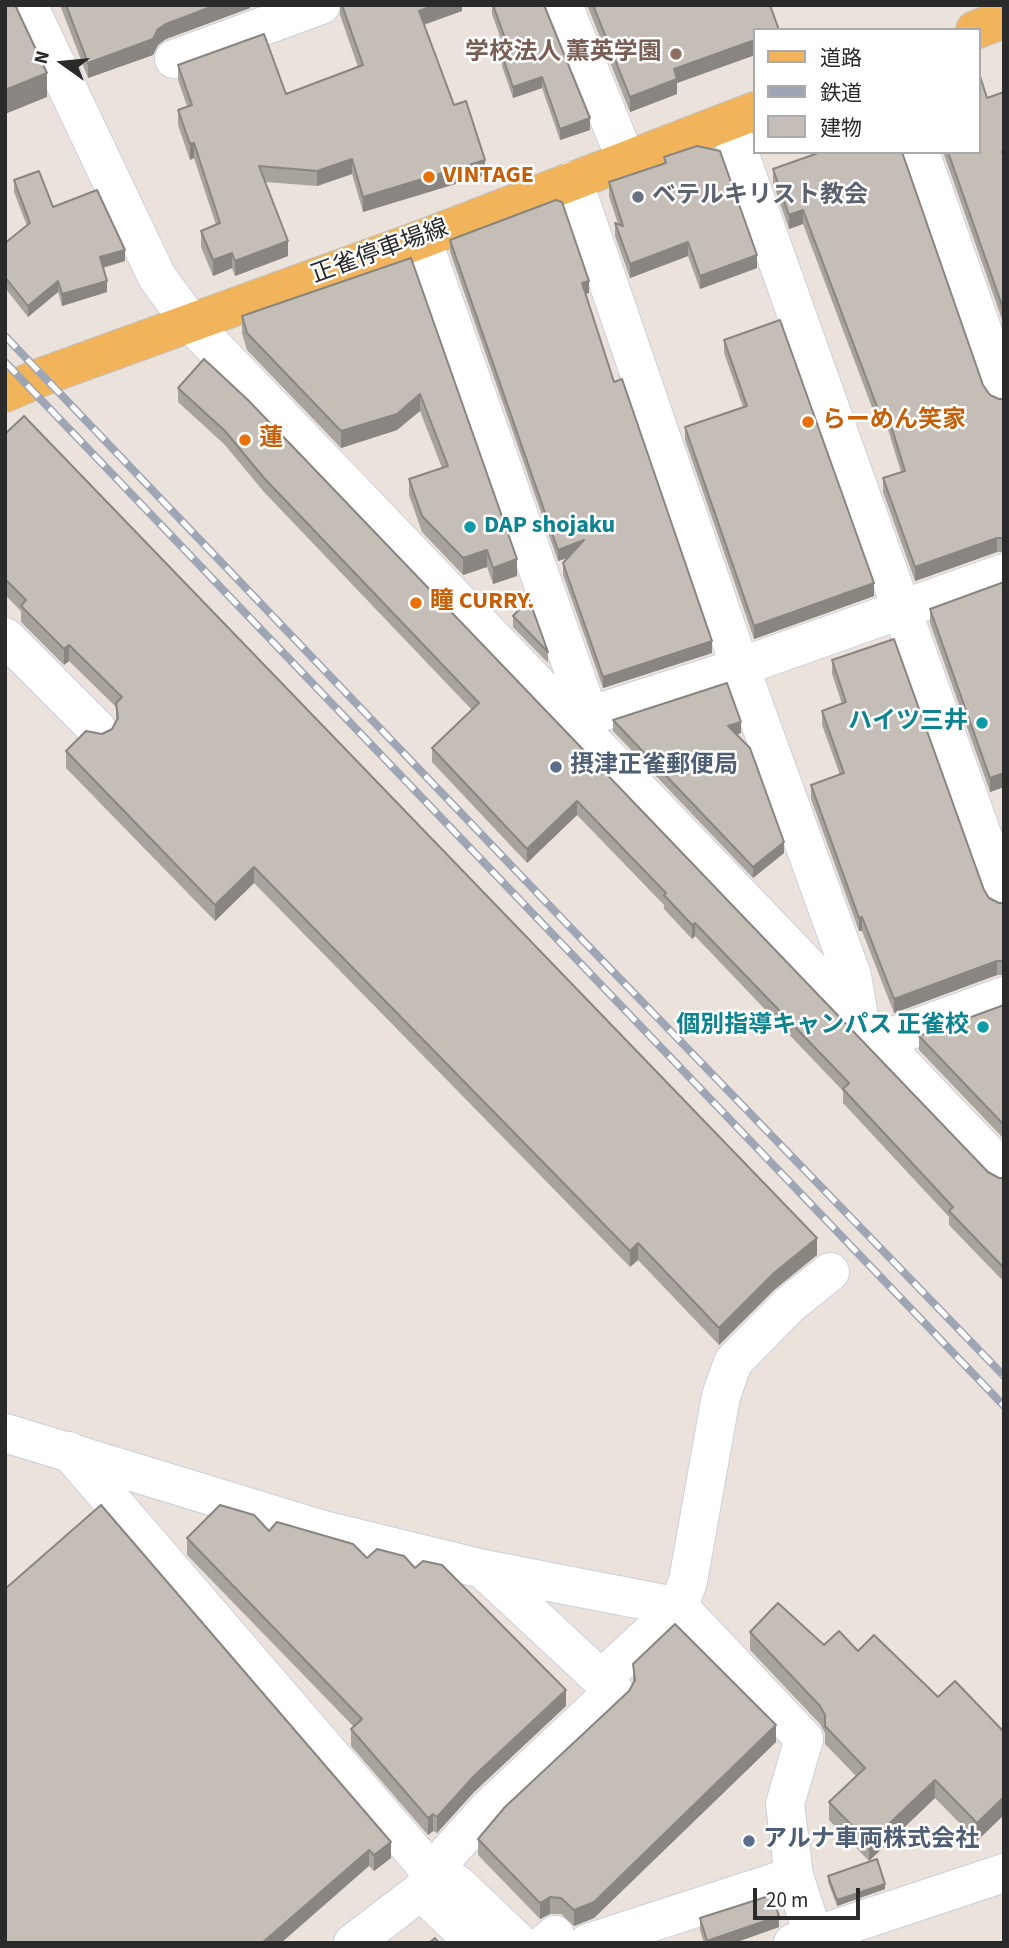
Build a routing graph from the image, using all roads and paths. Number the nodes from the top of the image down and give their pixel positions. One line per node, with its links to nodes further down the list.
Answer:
1 (28, 5): 14 (street)
2 (321, 5): 6 (street)
3 (563, 5): 11 (street)
4 (1004, 19): 5 (main road)
5 (980, 28)
6 (174, 59)
7 (742, 117): 8 (street); 11 (main road, 正雀停車場線)
8 (754, 153)
9 (754, 154): 18 (street)
10 (921, 154): 15 (street)
11 (626, 160): 12 (main road, 正雀停車場線)
12 (573, 180): 13 (main road, 正雀停車場線); 20 (street)
13 (422, 239): 14 (main road, 正雀停車場線); 21 (street)
14 (190, 322): 16 (main road, 正雀停車場線); 21 (street)
15 (1004, 392)
16 (5, 393)
17 (1004, 573): 18 (street)
18 (904, 608): 20 (street); 23 (street)
19 (5, 637): 22 (street)
20 (740, 667): 21 (street); 25 (street)
21 (575, 726): 25 (street)
22 (97, 729)
23 (1004, 896)
24 (1004, 996): 25 (street)
25 (869, 1032): 26 (street)
26 (1004, 1171)
27 (830, 1272): 31 (street)
28 (5, 1433): 29 (street)
29 (69, 1451): 30 (street); 35 (street)
30 (483, 1569): 31 (street); 32 (street)
31 (679, 1608): 32 (street); 34 (street)
32 (601, 1679): 35 (street)
33 (1004, 1873): 36 (street)
34 (794, 1876): 36 (street); 37 (street)
35 (437, 1883): 37 (street); 38 (street); 39 (street)
36 (803, 1938)
37 (552, 1941)
38 (353, 1943)
39 (475, 1943)

